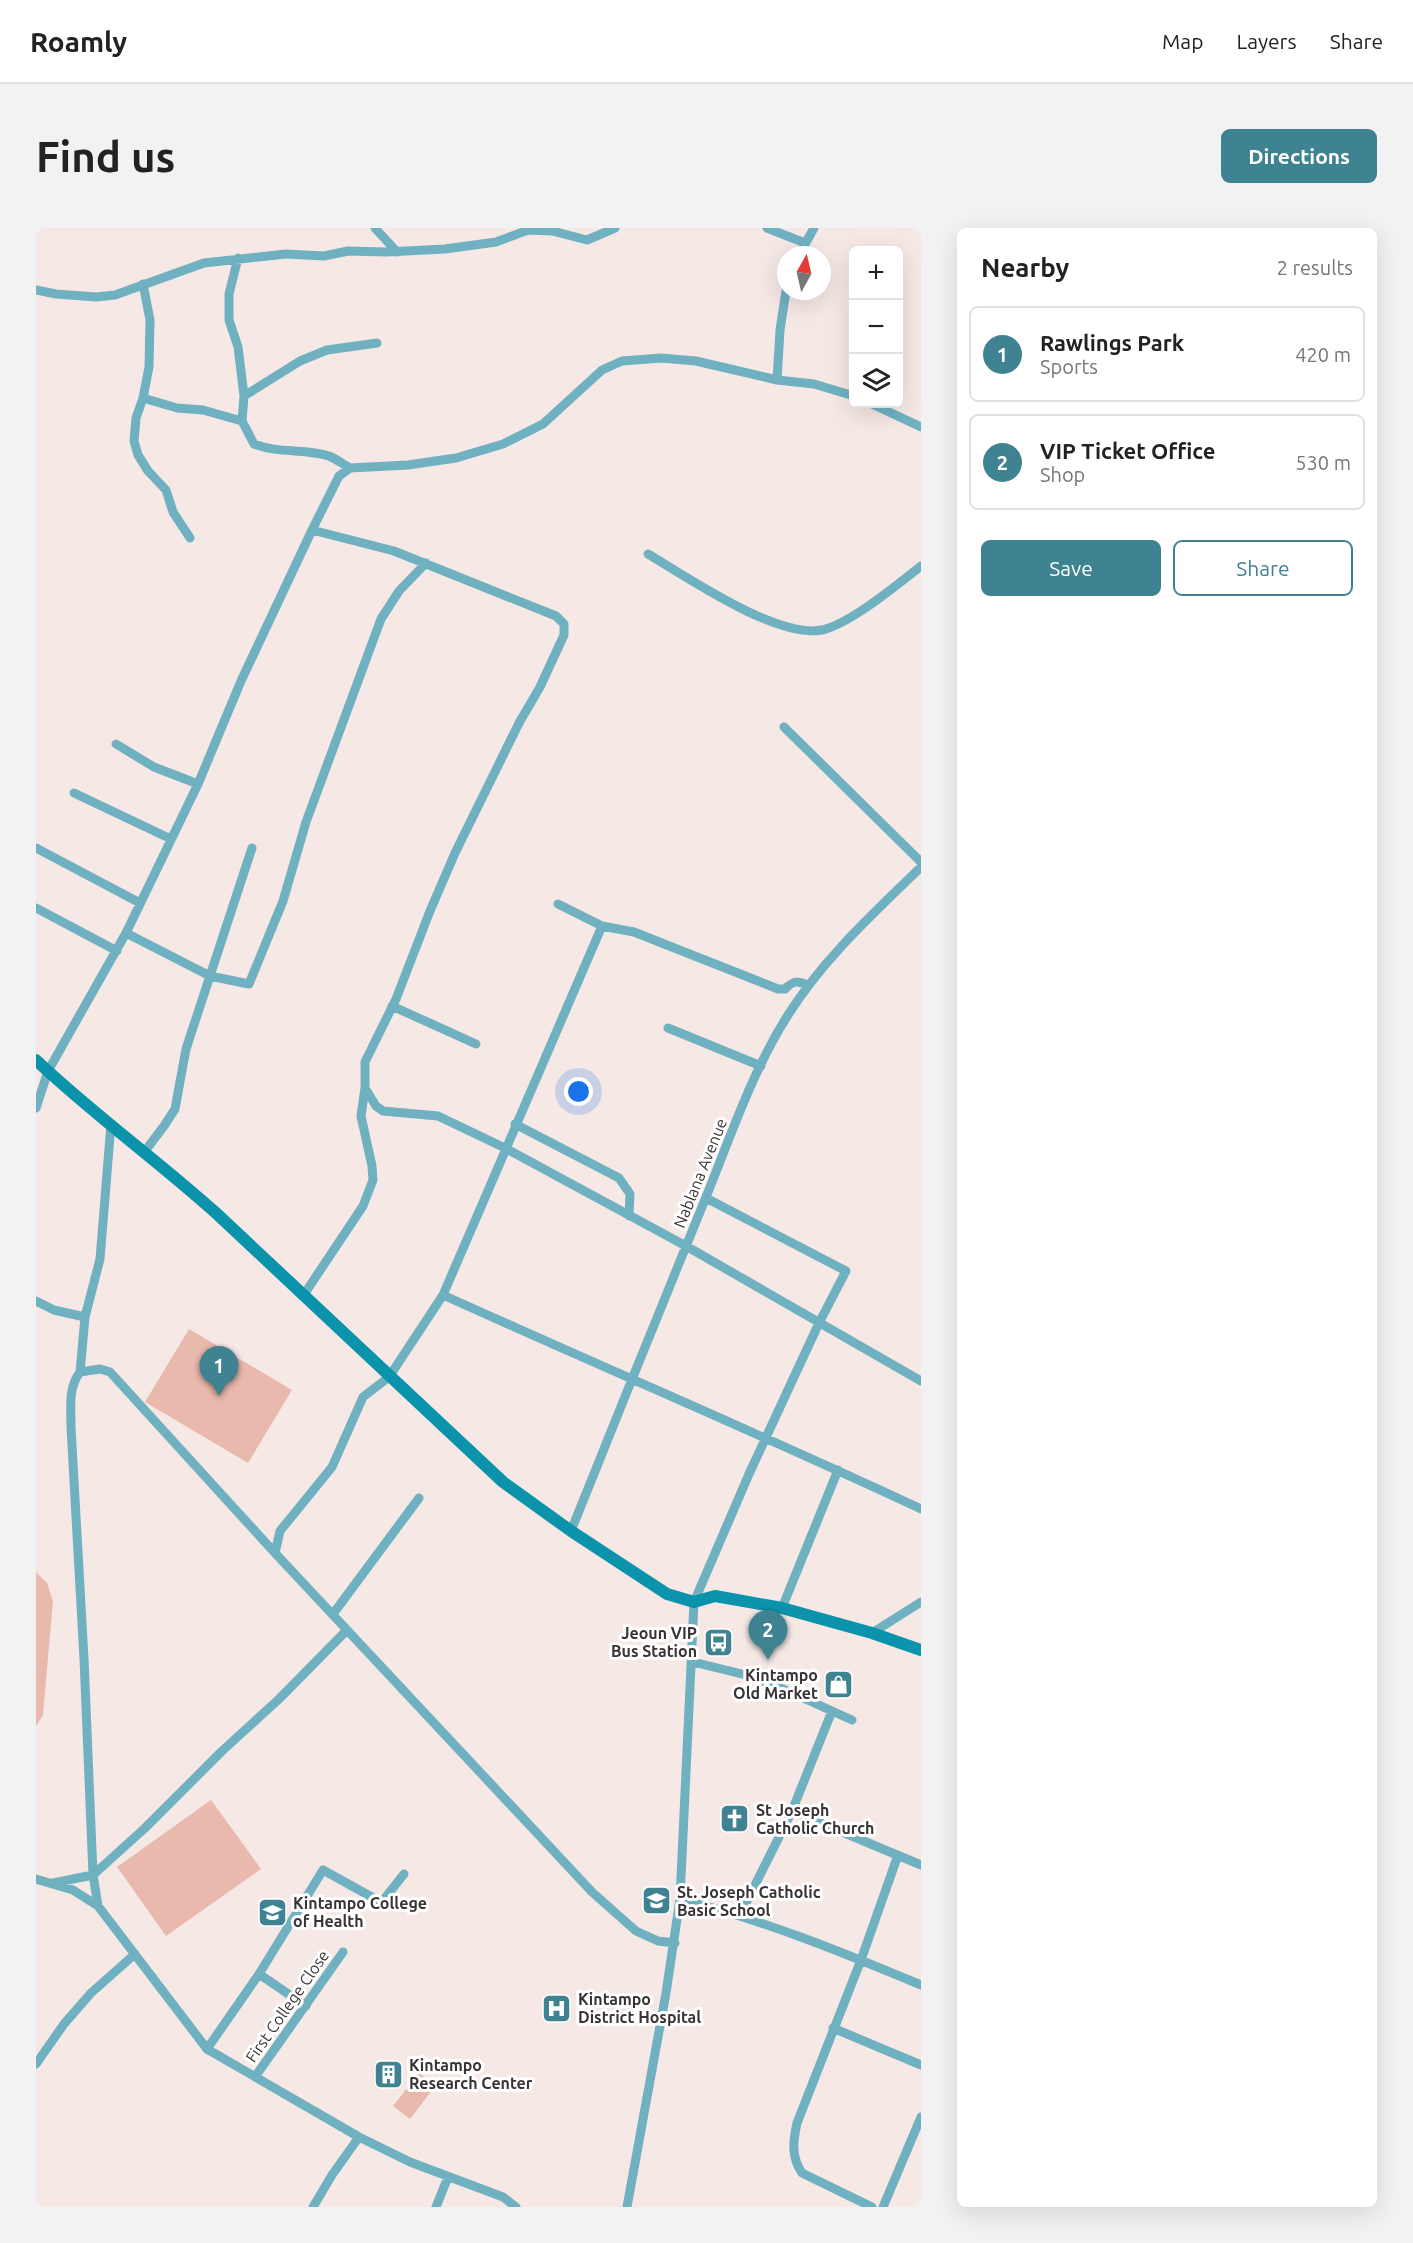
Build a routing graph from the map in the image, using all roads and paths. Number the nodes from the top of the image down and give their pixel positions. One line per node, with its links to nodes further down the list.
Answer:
1 (375, 228): 7 (street)
2 (615, 228): 7 (street)
3 (767, 228): 5 (street)
4 (814, 228): 5 (street)
5 (805, 243): 6 (street)
6 (804, 246)
7 (397, 252): 8 (street)
8 (238, 258): 9 (street); 15 (street)
9 (143, 284): 10 (street); 16 (street)
10 (36, 290)
11 (785, 300): 13 (street)
12 (377, 343): 15 (street)
13 (777, 380): 14 (street); 20 (street)
14 (849, 394)
15 (244, 396): 18 (street)
16 (143, 398): 18 (street); 22 (street)
17 (881, 408): 19 (street)
18 (242, 421): 20 (street)
19 (921, 427)
20 (350, 468): 21 (street)
21 (312, 530): 24 (street); 28 (street)
22 (190, 538)
23 (648, 554): 25 (street)
24 (426, 563): 40 (street); 42 (street)
25 (921, 566)
26 (784, 727): 33 (street)
27 (116, 744): 28 (street)
28 (198, 784): 30 (street)
29 (74, 793): 30 (street)
30 (171, 839): 34 (street)
31 (36, 848): 34 (street)
32 (252, 848): 40 (street)
33 (921, 865): 41 (street, Nablana Avenue)
34 (140, 903): 38 (street)
35 (558, 904): 37 (street)
36 (36, 908): 39 (street)
37 (602, 926): 41 (street); 51 (street)
38 (126, 933): 39 (street); 40 (street)
39 (117, 951): 47 (street)
40 (210, 976): 53 (street)
41 (808, 985): 46 (street, Nablana Avenue)
42 (392, 1006): 44 (street); 48 (street)
43 (668, 1028): 46 (street)
44 (476, 1044)
45 (36, 1060): 47 (main road)
46 (760, 1066): 54 (street, Nablana Avenue)
47 (48, 1071): 49 (street); 50 (main road)
48 (365, 1088): 52 (street); 58 (street)
49 (36, 1108)
50 (111, 1124): 53 (main road); 60 (street)
51 (515, 1124): 52 (street); 55 (street)
52 (505, 1148): 55 (street); 57 (street)
53 (145, 1151): 58 (main road)
54 (706, 1198): 56 (street, Nablana Avenue); 61 (street)
55 (629, 1216): 56 (street)
56 (686, 1246): 61 (street); 64 (street, Nablana Avenue)
57 (443, 1295): 63 (street); 64 (street)
58 (303, 1296): 63 (main road)
59 (36, 1301): 60 (street)
60 (85, 1317): 62 (street)
61 (819, 1323): 65 (street); 66 (street)
62 (80, 1372): 71 (street); 86 (street)
63 (389, 1377): 70 (main road); 71 (street)
64 (631, 1380): 66 (street); 70 (street, Nablana Avenue)
65 (921, 1381)
66 (766, 1440): 67 (street); 72 (street)
67 (838, 1470): 69 (street); 74 (street)
68 (419, 1498): 75 (street)
69 (921, 1509)
70 (571, 1531): 72 (main road)
71 (275, 1553): 75 (street)
72 (694, 1602): 74 (main road); 79 (street)
73 (921, 1602): 77 (street)
74 (782, 1608): 77 (main road)
75 (333, 1614): 76 (street)
76 (347, 1630): 86 (street); 92 (street)
77 (872, 1633): 78 (main road)
78 (921, 1650)
79 (693, 1662): 80 (street); 89 (street)
80 (832, 1710): 81 (street); 82 (street)
81 (852, 1720)
82 (792, 1811): 83 (street); 91 (street)
83 (898, 1855): 84 (street); 95 (street)
84 (921, 1865)
85 (404, 1874): 96 (street)
86 (93, 1875): 88 (street); 90 (street)
87 (36, 1879): 88 (street)
88 (52, 1883): 90 (street)
89 (680, 1899): 91 (street); 92 (street)
90 (98, 1906): 94 (street)
91 (740, 1915): 95 (street)
92 (675, 1943): 110 (street)
93 (343, 1952): 98 (street, First College Close)
94 (135, 1954): 100 (street); 101 (street)
95 (861, 1960): 97 (street); 99 (street)
96 (259, 1974): 98 (street); 100 (street)
97 (921, 1985)
98 (306, 2006): 103 (street, First College Close)
99 (833, 2028): 102 (street); 111 (street)
100 (207, 2049): 103 (street)
101 (36, 2064)
102 (921, 2065)
103 (255, 2078): 105 (street)
104 (921, 2117): 112 (street)
105 (359, 2137): 106 (street); 107 (street)
106 (448, 2177): 108 (street); 109 (street)
107 (313, 2207)
108 (436, 2207)
109 (516, 2207)
110 (627, 2207)
111 (872, 2207)
112 (883, 2207)

